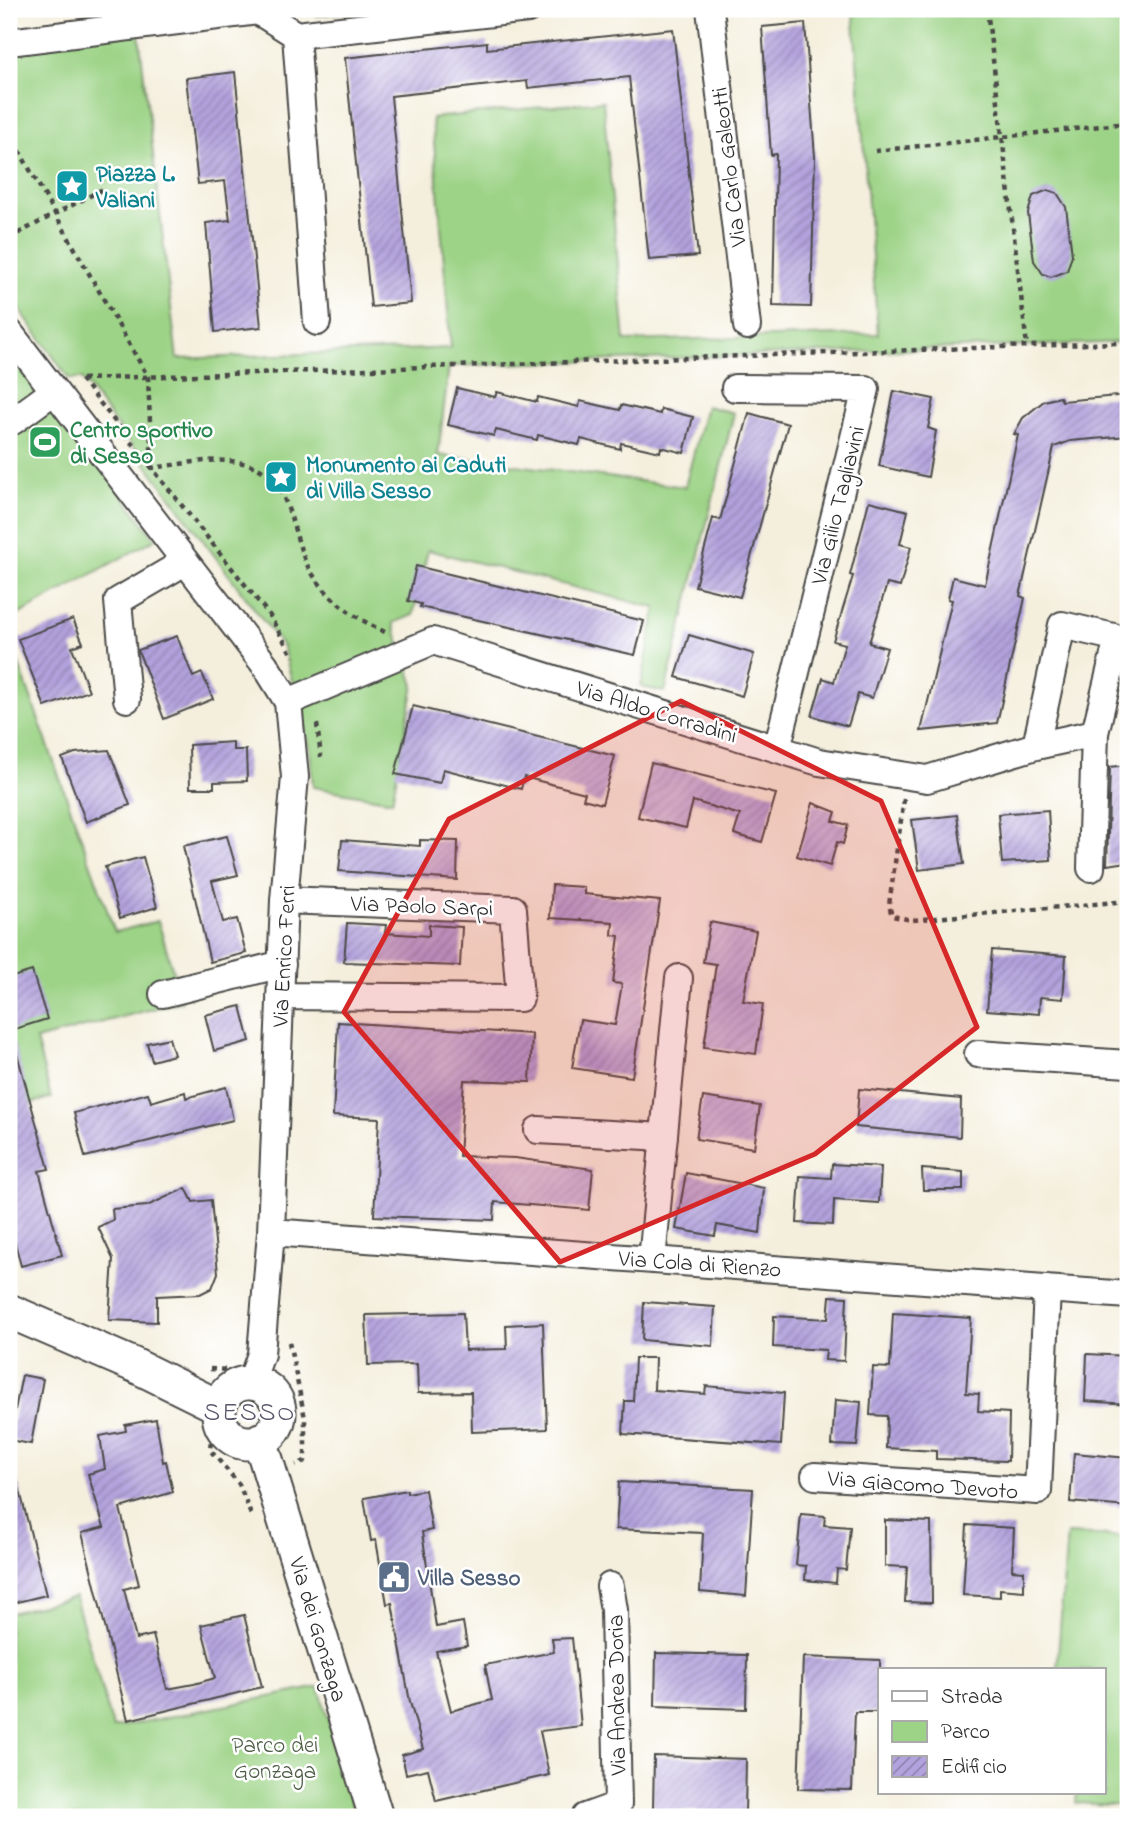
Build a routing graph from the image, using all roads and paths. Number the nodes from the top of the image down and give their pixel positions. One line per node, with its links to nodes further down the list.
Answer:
1 (528, 9): 6 (street)
2 (710, 9): 16 (street, Via Carlo Galeotti)
3 (987, 9): 10 (path)
4 (260, 10): 5 (street); 6 (street)
5 (99, 19): 7 (street)
6 (296, 35): 15 (street)
7 (9, 42)
8 (1128, 123): 10 (path)
9 (9, 133): 13 (path)
10 (1002, 136): 11 (path); 19 (path)
11 (875, 151)
12 (105, 188): 13 (path)
13 (55, 214): 14 (path); 20 (path)
14 (9, 237)
15 (317, 321)
16 (747, 326)
17 (9, 332): 22 (street, Via Enrico Ferri)
18 (1116, 343): 19 (path)
19 (1027, 346): 20 (path)
20 (148, 377): 24 (path); 24 (path)
21 (735, 388): 31 (street, Via Gilio Tagliavini)
22 (54, 391): 23 (street); 25 (street, Via Enrico Ferri)
23 (13, 421)
24 (152, 468): 26 (path); 27 (path)
25 (183, 562): 27 (street, Via Enrico Ferri); 28 (street)
26 (420, 647): 27 (street, Via Aldo Corradini); 31 (street, Via Aldo Corradini)
27 (298, 697): 34 (street, Via Enrico Ferri)
28 (127, 699)
29 (1096, 733): 30 (street, Via Aldo Corradini); 30 (street); 33 (street)
30 (1036, 746): 32 (street, Via Aldo Corradini)
31 (777, 749): 32 (street, Via Aldo Corradini)
32 (907, 776): 35 (path)
33 (1091, 867)
34 (284, 900): 36 (street, Via Enrico Ferri); 39 (street, Via Paolo Sarpi)
35 (1128, 901)
36 (282, 964): 38 (street); 39 (street, Via Enrico Ferri)
37 (679, 978): 43 (street)
38 (163, 994)
39 (281, 996): 44 (street, Via Enrico Ferri)
40 (978, 1054): 41 (street)
41 (1128, 1063)
42 (538, 1130): 43 (street)
43 (664, 1137): 45 (street)
44 (271, 1232): 45 (street, Via Cola di Rienzo); 49 (street, Via Enrico Ferri)
45 (652, 1259): 46 (street, Via Cola di Rienzo)
46 (1047, 1289): 47 (street, Via Cola di Rienzo); 55 (street, Via Giacomo Devoto)
47 (1128, 1295)
48 (9, 1311): 51 (main road)
49 (262, 1344): 50 (street, Via Enrico Ferri); 51 (path); 54 (path)
50 (251, 1382): 52 (main road); 53 (main road)
51 (184, 1390): 52 (main road)
52 (210, 1415): 53 (main road); 54 (path)
53 (260, 1440): 54 (main road, Via dei Gonzaga)
54 (270, 1473): 58 (main road, Via dei Gonzaga)
55 (815, 1476)
56 (610, 1586): 57 (street, Via Andrea Doria)
57 (622, 1811): 59 (street, Via Andrea Doria)
58 (376, 1817)
59 (585, 1817)

